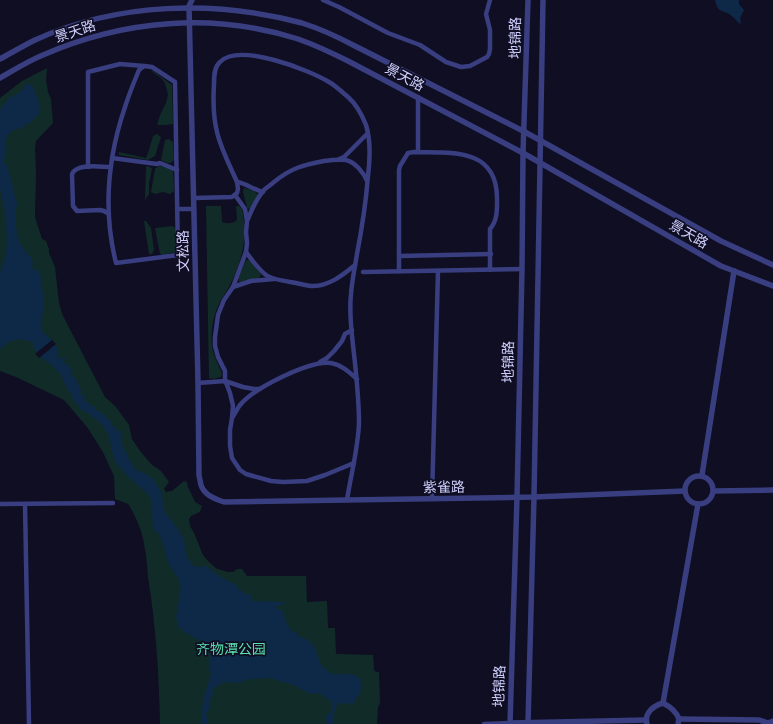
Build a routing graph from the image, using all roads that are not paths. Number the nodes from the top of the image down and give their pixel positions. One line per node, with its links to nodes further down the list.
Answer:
1 (186, 0): 6 (street)
2 (323, 0): 3 (street)
3 (490, 0)
4 (528, 0): 12 (street, 地锦路)
5 (543, 0): 14 (street, 地锦路)
6 (191, 3): 7 (street, 文松路); 8 (street, 景天路); 12 (street, 景天路)
7 (190, 22): 10 (street, 景天路); 11 (street, 景天路); 27 (street, 文松路)
8 (0, 59)
9 (144, 66): 17 (street); 20 (street); 22 (street)
10 (0, 78)
11 (418, 97): 15 (street); 16 (street, 景天路)
12 (524, 132): 14 (street, 景天路); 16 (street, 地锦路)
13 (367, 134): 18 (street); 23 (street); 24 (street)
14 (541, 142): 19 (street, 地锦路); 36 (street, 景天路)
15 (418, 152): 33 (street); 34 (street)
16 (523, 153): 19 (street, 景天路); 37 (street, 地锦路)
17 (112, 158): 21 (street); 22 (street)
18 (338, 160): 24 (street); 25 (street)
19 (541, 163): 41 (street, 景天路); 60 (street, 地锦路)
20 (88, 167): 21 (street); 30 (street)
21 (111, 167): 30 (street)
22 (177, 170): 29 (street)
23 (237, 182): 25 (street); 26 (street)
24 (368, 183): 35 (street)
25 (263, 192): 31 (street)
26 (235, 195): 27 (street); 31 (street)
27 (194, 198): 28 (street, 文松路)
28 (194, 208): 29 (street); 50 (street, 文松路)
29 (177, 209): 30 (street)
30 (109, 214)
31 (247, 221): 32 (street)
32 (246, 252): 43 (street); 45 (street)
33 (491, 254): 34 (street); 39 (street)
34 (399, 256): 40 (street)
35 (355, 265): 43 (street); 46 (street)
36 (773, 265)
37 (522, 269): 39 (street); 59 (street, 地锦路)
38 (438, 270): 39 (street); 40 (street); 61 (street)
39 (490, 270)
40 (399, 271): 42 (street)
41 (734, 271): 44 (street, 景天路); 54 (street)
42 (364, 272)
43 (274, 279): 45 (street)
44 (773, 286)
45 (233, 287): 49 (street)
46 (352, 330): 47 (street); 48 (street)
47 (317, 364): 48 (street); 51 (street)
48 (356, 380): 53 (street)
49 (225, 381): 50 (street); 51 (street); 52 (street)
50 (198, 383): 58 (street, 文松路)
51 (260, 388): 52 (street)
52 (232, 418): 53 (street)
53 (354, 463): 62 (street)
54 (702, 475): 56 (street); 57 (street)
55 (773, 490): 57 (street)
56 (685, 491): 60 (street, 紫雀路); 66 (street)
57 (714, 491): 66 (street)
58 (206, 493): 62 (street, 紫雀路)
59 (517, 497): 60 (street, 紫雀路); 61 (street, 紫雀路); 73 (street, 地锦路)
60 (534, 497): 74 (street, 地锦路)
61 (432, 499): 62 (street, 紫雀路)
62 (347, 500)
63 (113, 503): 65 (street)
64 (0, 504): 65 (street)
65 (25, 504): 71 (street)
66 (698, 504): 67 (street)
67 (663, 703): 69 (street); 70 (street)
68 (773, 721): 70 (street)
69 (646, 722): 74 (street)
70 (678, 722)
71 (29, 724)
72 (484, 724): 73 (street)
73 (510, 724): 74 (street)
74 (528, 724)

